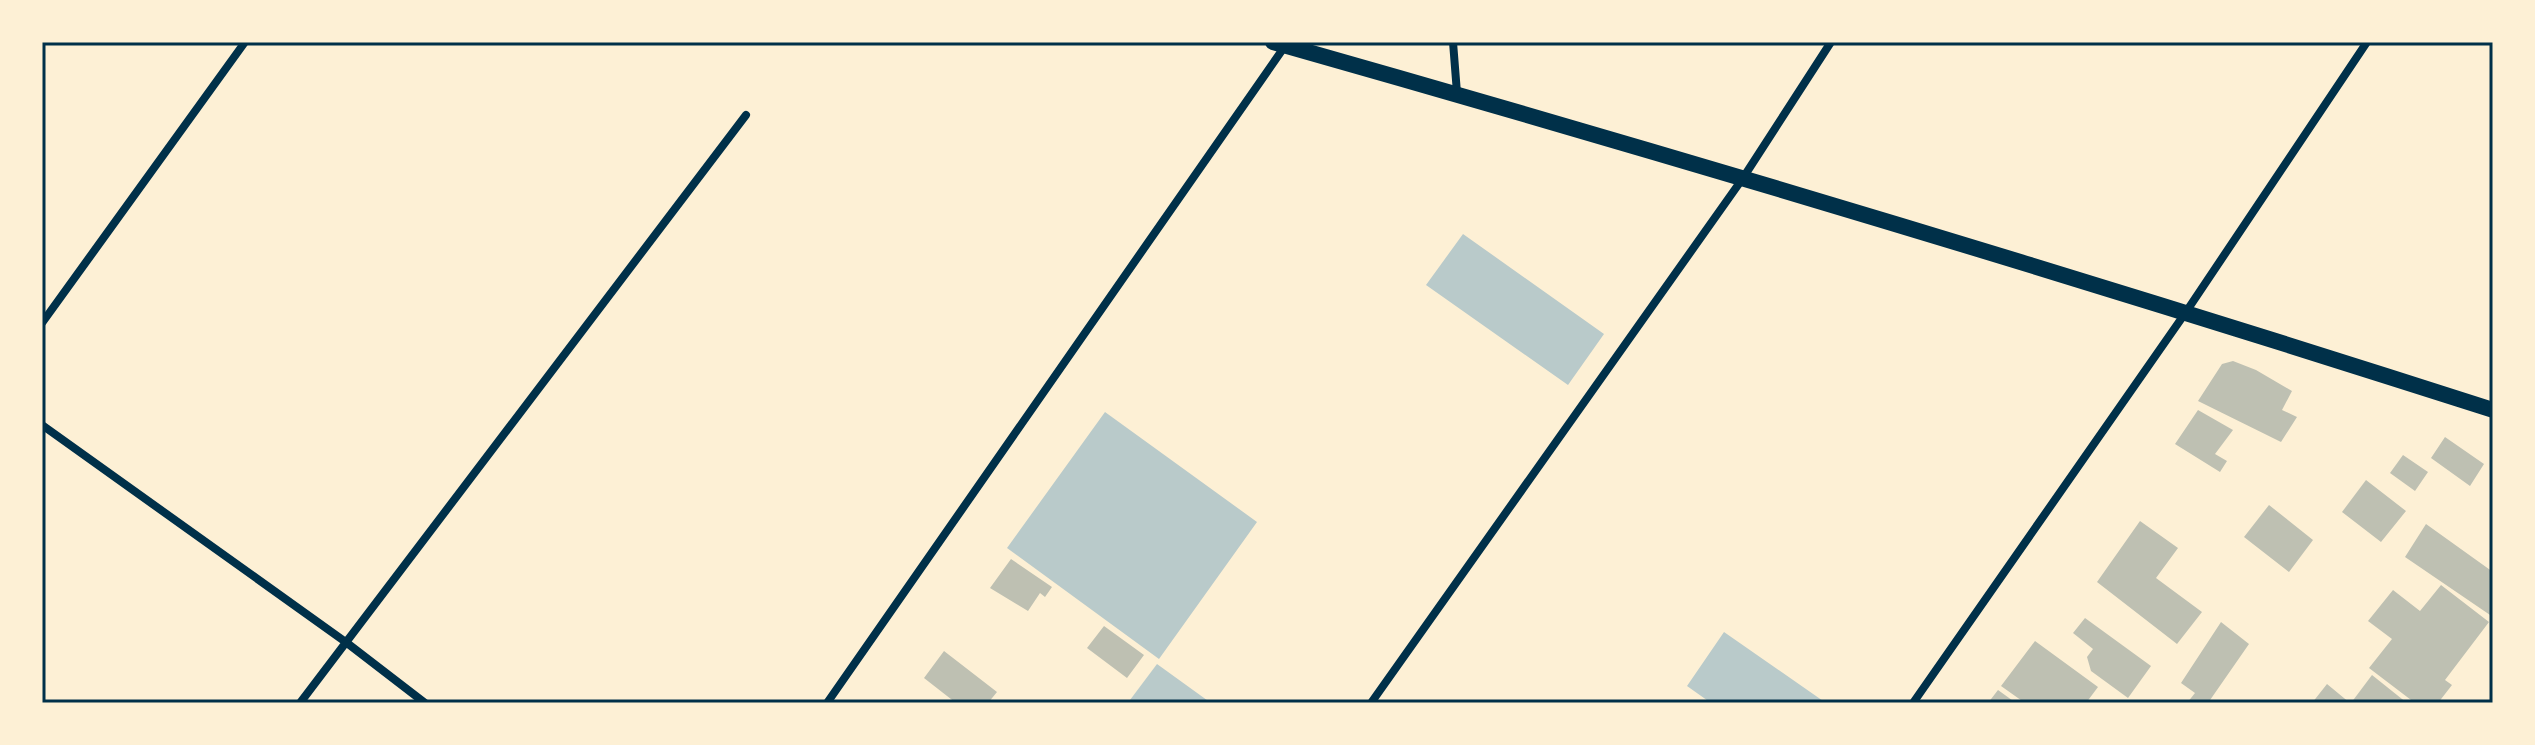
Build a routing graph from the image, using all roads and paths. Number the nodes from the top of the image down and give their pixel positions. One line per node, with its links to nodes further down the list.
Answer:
1 (245, 42): 10 (street)
2 (1453, 42): 6 (street)
3 (1831, 42): 8 (street)
4 (2367, 42): 9 (street)
5 (1279, 44): 6 (main road); 16 (street)
6 (1457, 93): 8 (main road)
7 (746, 115): 13 (street)
8 (1743, 178): 9 (main road); 17 (street)
9 (2186, 312): 11 (main road); 18 (street)
10 (42, 323)
11 (2493, 410)
12 (42, 425): 13 (street)
13 (347, 643): 14 (street); 15 (street)
14 (300, 703)
15 (425, 703)
16 (827, 703)
17 (1371, 703)
18 (1913, 703)

